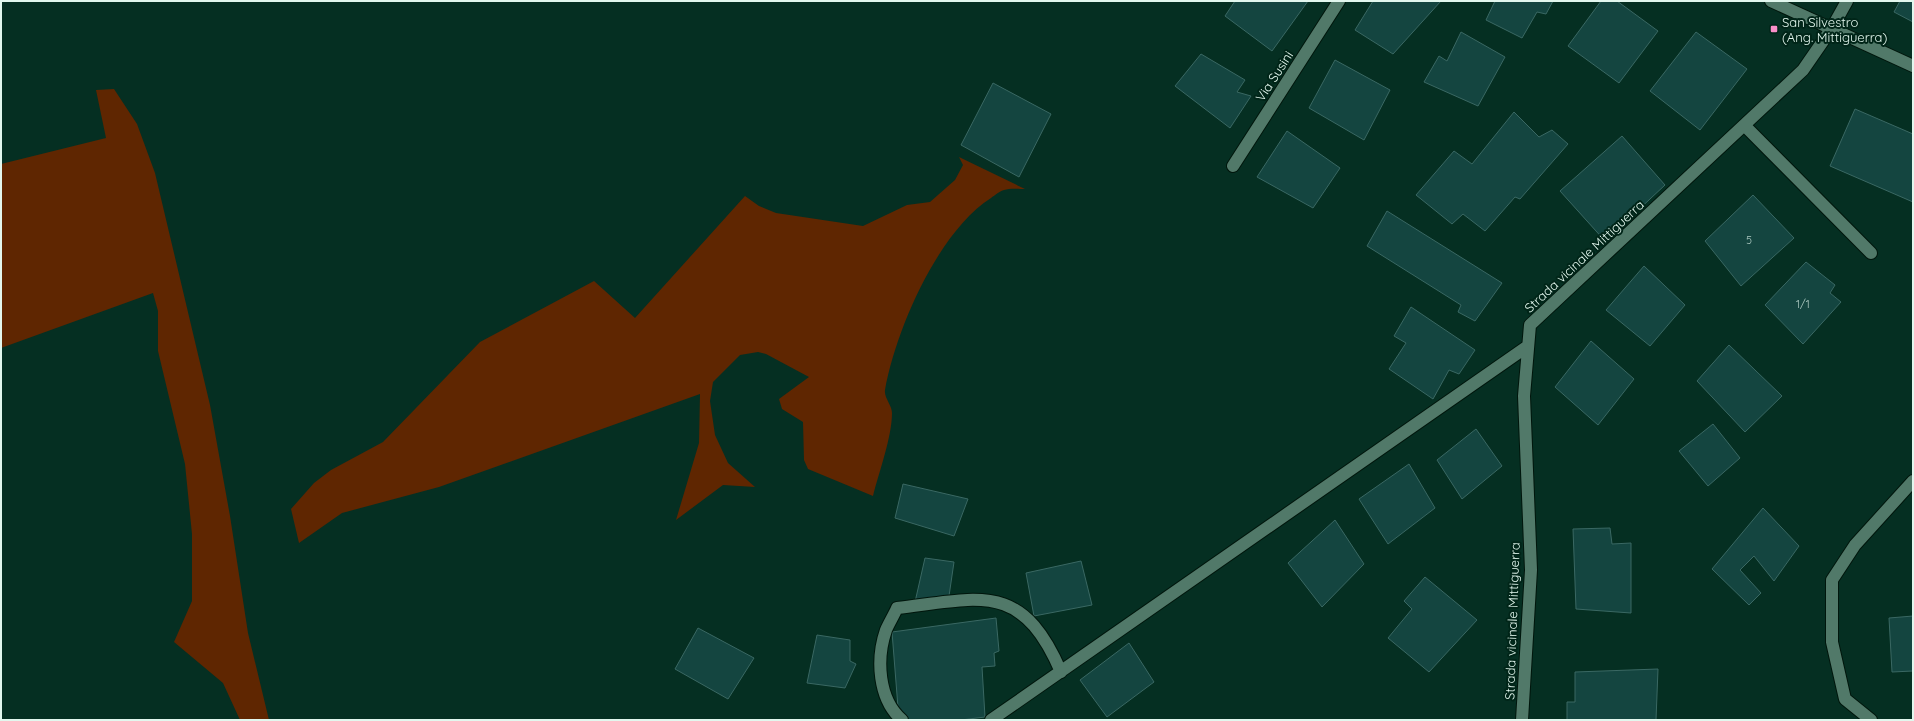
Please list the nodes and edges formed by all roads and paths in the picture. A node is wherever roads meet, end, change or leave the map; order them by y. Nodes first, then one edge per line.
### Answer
1 (1339, 1) edge
2 (1771, 1) edge
3 (1847, 1) edge
4 (1832, 28) junction
5 (1913, 66) edge
6 (1744, 125) junction
7 (1233, 166) dead end
8 (1871, 253) dead end
9 (1528, 346) junction
10 (1913, 481) edge
11 (1060, 672) junction
12 (902, 720) edge
13 (992, 720) edge
14 (1522, 720) edge
15 (1871, 720) edge

1 - 7 street, Via Susini
2 - 4 street
3 - 4 street, Strada vicinale Mittiguerra
4 - 5 street
4 - 6 street, Strada vicinale Mittiguerra
6 - 8 street
6 - 9 street, Strada vicinale Mittiguerra
9 - 11 street
9 - 14 street, Strada vicinale Mittiguerra
10 - 15 street
11 - 12 street
11 - 13 street

